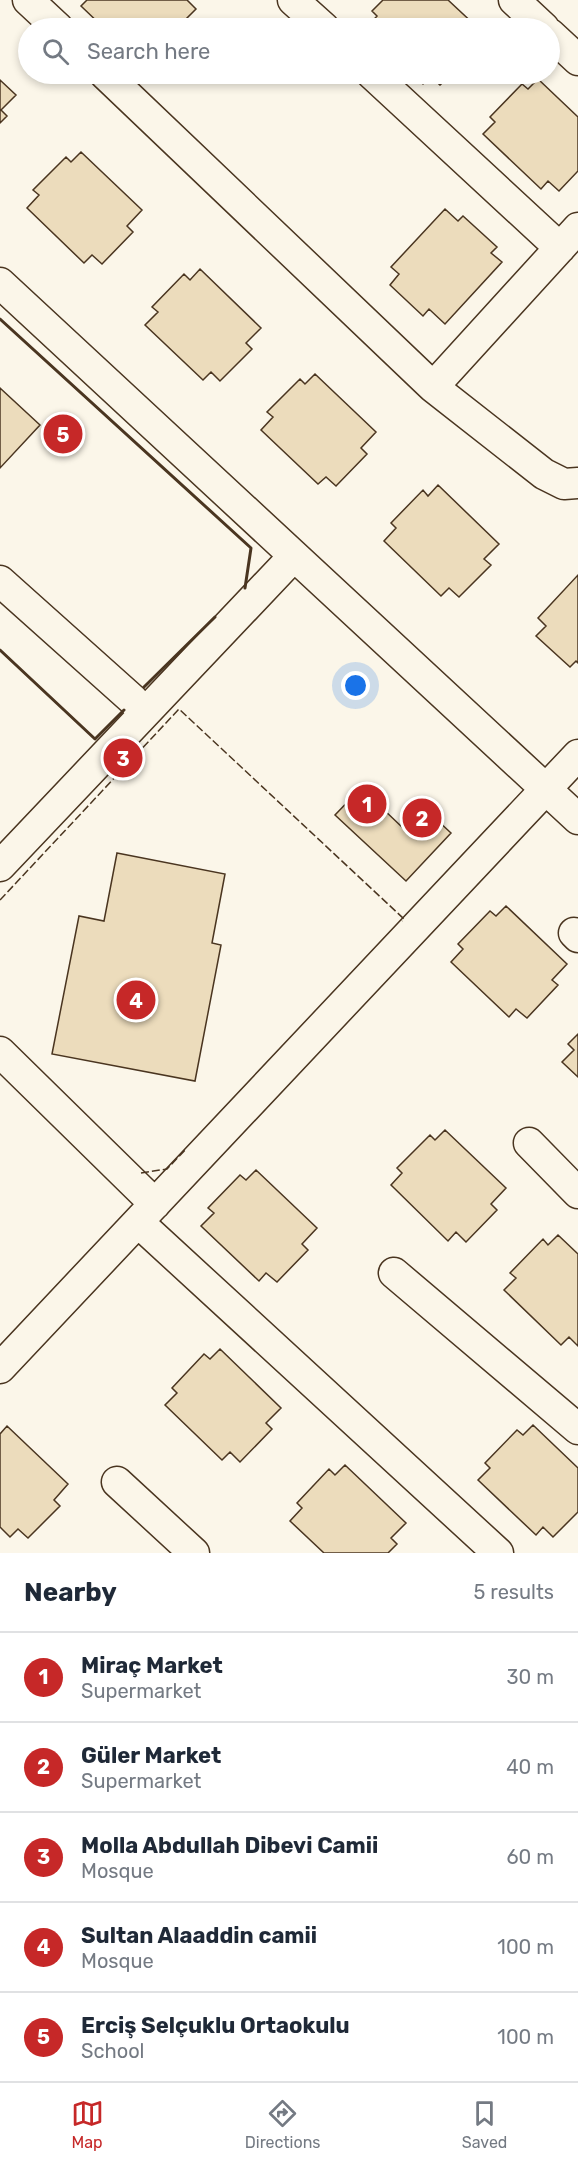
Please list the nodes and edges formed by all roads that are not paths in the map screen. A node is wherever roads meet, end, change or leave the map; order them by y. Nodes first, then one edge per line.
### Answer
1 (28, 0) edge
2 (293, 0) edge
3 (514, 0) edge
4 (47, 18) edge
5 (313, 18) edge
6 (533, 18) edge
7 (560, 44) edge
8 (578, 60) edge
9 (115, 84) edge
10 (384, 84) edge
11 (569, 238) edge
12 (0, 283) edge
13 (433, 387) junction
14 (578, 483) edge
15 (294, 556) junction
16 (0, 581) edge
17 (144, 714) junction
18 (578, 754) edge
19 (546, 789) junction
20 (578, 819) edge
21 (0, 866) edge
22 (0, 1052) edge
23 (529, 1143) dead end
24 (578, 1193) edge
25 (146, 1213) junction
26 (394, 1273) dead end
27 (0, 1368) edge
28 (578, 1429) edge
29 (117, 1482) dead end
30 (194, 1553) edge
31 (498, 1553) edge

1 - 4 street
2 - 5 street
3 - 6 street
7 - 8 street
9 - 13 street
10 - 11 street
11 - 13 street
12 - 15 street
13 - 14 street
15 - 17 street
15 - 19 street
16 - 17 street
17 - 21 street
18 - 19 street
19 - 20 street
19 - 25 street
22 - 25 street
23 - 24 street
25 - 27 street
25 - 31 street
26 - 28 street
29 - 30 street

